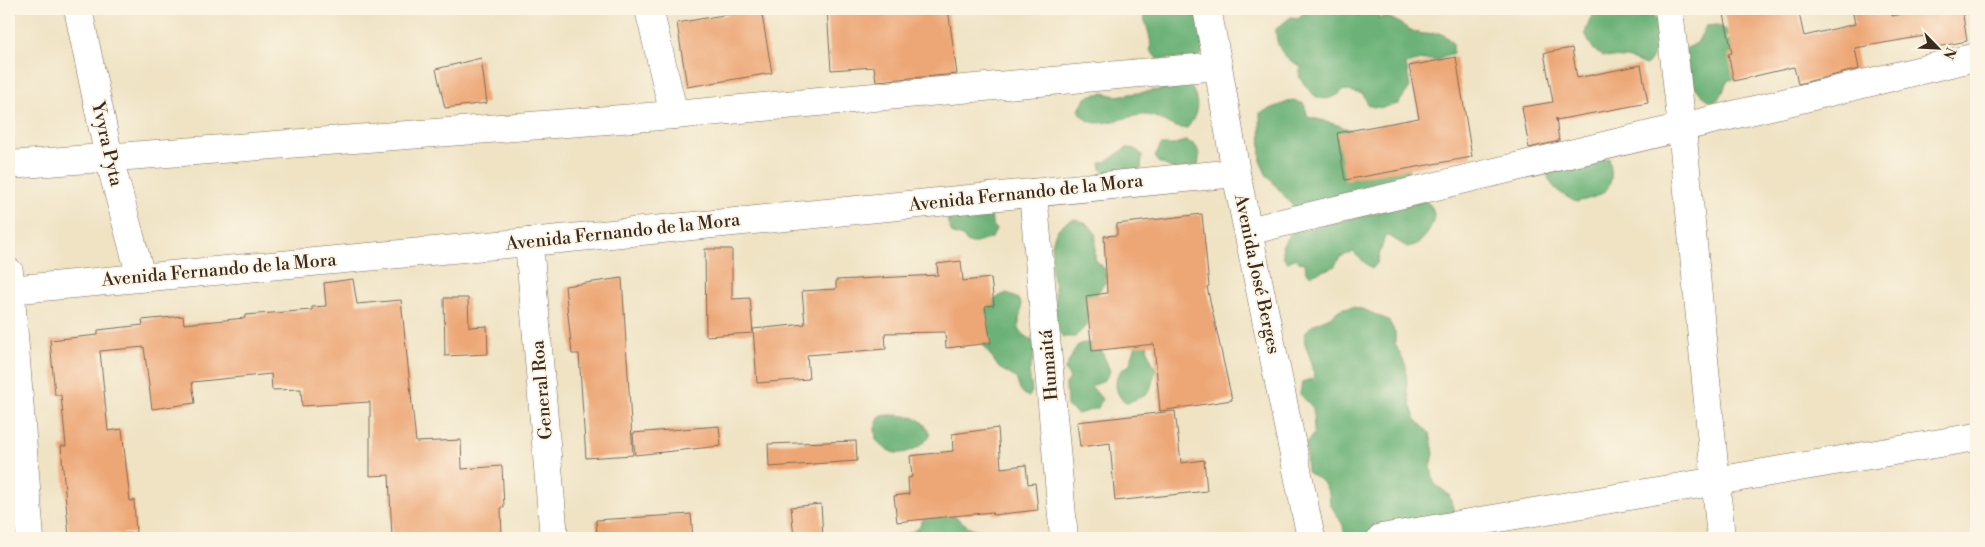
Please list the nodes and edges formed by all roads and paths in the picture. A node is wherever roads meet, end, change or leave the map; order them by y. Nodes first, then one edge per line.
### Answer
1 (78, 9) edge
2 (649, 9) edge
3 (1207, 9) edge
4 (1669, 9) edge
5 (1976, 57) edge
6 (1218, 66) junction
7 (674, 115) junction
8 (1682, 128) junction
9 (109, 158) junction
10 (9, 164) edge
11 (1236, 173) junction
12 (1033, 193) junction
13 (1248, 231) junction
14 (529, 242) junction
15 (141, 277) junction
16 (9, 284) edge
17 (1976, 437) edge
18 (1715, 482) junction
19 (30, 538) edge
20 (554, 538) edge
21 (1064, 538) edge
22 (1311, 538) edge
23 (1381, 538) edge
24 (1720, 538) edge

1 - 9 street, Yvyra Pyta
2 - 7 street
3 - 6 street, Avenida José Berges
4 - 8 street
5 - 8 street
6 - 7 street
6 - 11 street, Avenida José Berges
7 - 9 street
8 - 13 street
8 - 18 street
9 - 10 street
9 - 15 street, Yvyra Pyta
11 - 12 street, Avenida Fernando de la Mora
11 - 13 street, Avenida José Berges
12 - 14 street, Avenida Fernando de la Mora
12 - 21 street, Humaitá
13 - 22 street, Avenida José Berges
14 - 15 street, Avenida Fernando de la Mora
14 - 20 street, General Roa
15 - 16 street, Avenida Fernando de la Mora
16 - 19 street
17 - 18 street
18 - 23 street
18 - 24 street

